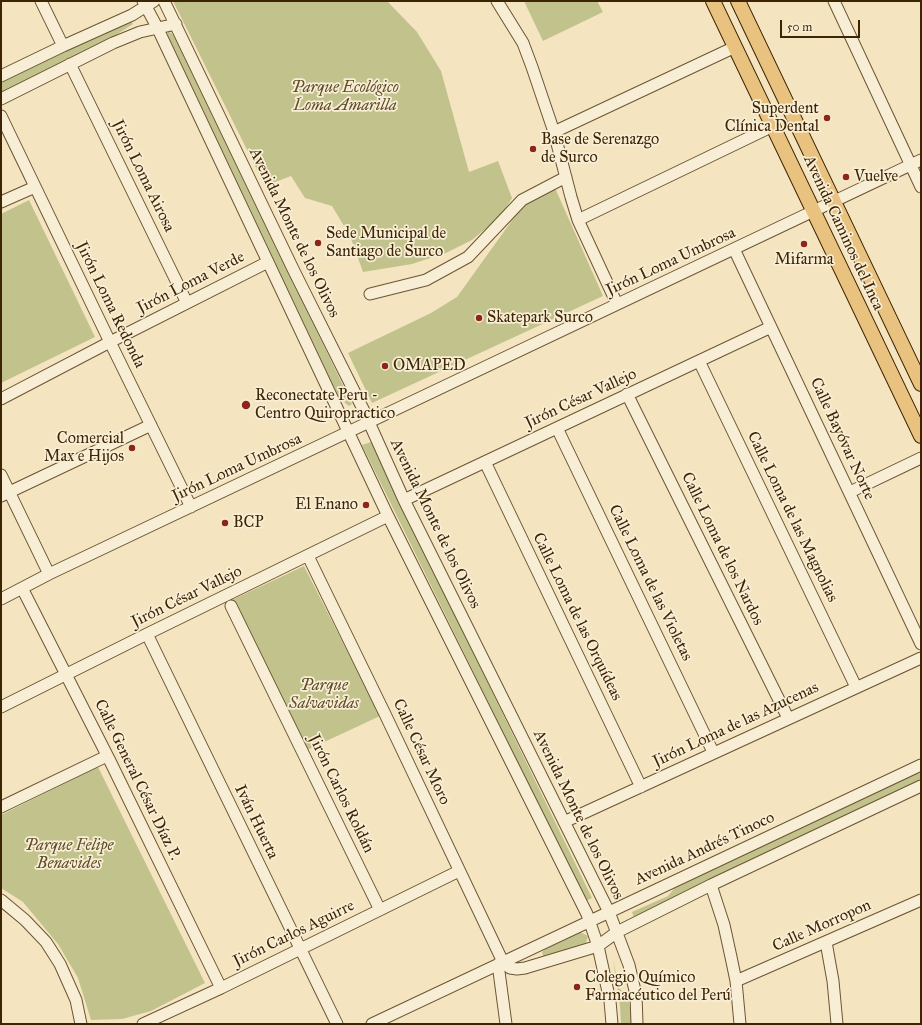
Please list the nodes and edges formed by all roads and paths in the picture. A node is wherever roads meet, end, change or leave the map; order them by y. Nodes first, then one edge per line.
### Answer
1 (41, 1) edge
2 (164, 1) edge
3 (497, 1) edge
4 (713, 1) edge
5 (738, 1) edge
6 (834, 1) edge
7 (148, 3) edge
8 (176, 24) junction
9 (157, 27) junction
10 (63, 46) junction
11 (735, 47) junction
12 (70, 64) junction
13 (1, 76) edge
14 (1, 99) edge
15 (1, 116) edge
16 (773, 126) junction
17 (554, 132) junction
18 (916, 163) edge
19 (566, 177) junction
20 (35, 187) junction
21 (921, 187) edge
22 (1, 202) edge
23 (834, 202) junction
24 (814, 211) junction
25 (578, 220) junction
26 (734, 249) junction
27 (268, 262) junction
28 (370, 294) dead end
29 (187, 303) junction
30 (618, 304) junction
31 (771, 327) junction
32 (110, 342) junction
33 (699, 361) junction
34 (920, 379) edge
35 (627, 394) junction
36 (1, 399) edge
37 (369, 423) junction
38 (151, 425) junction
39 (557, 428) junction
40 (349, 432) junction
41 (921, 436) edge
42 (921, 458) edge
43 (485, 462) junction
44 (1, 475) edge
45 (850, 492) junction
46 (5, 494) edge
47 (404, 500) junction
48 (191, 507) junction
49 (388, 516) junction
50 (308, 556) junction
51 (49, 574) junction
52 (22, 588) junction
53 (1, 599) edge
54 (231, 606) dead end
55 (147, 634) junction
56 (921, 644) edge
57 (921, 658) edge
58 (67, 675) junction
59 (856, 687) junction
60 (1, 707) edge
61 (788, 718) junction
62 (713, 752) junction
63 (108, 756) junction
64 (921, 765) edge
65 (921, 786) edge
66 (641, 787) junction
67 (1, 807) edge
68 (564, 822) junction
69 (460, 871) junction
70 (711, 885) junction
71 (1, 900) edge
72 (921, 901) edge
73 (380, 910) junction
74 (609, 912) junction
75 (590, 922) junction
76 (617, 932) junction
77 (826, 942) junction
78 (598, 946) junction
79 (301, 948) junction
80 (501, 963) junction
81 (736, 981) junction
82 (221, 988) junction
83 (81, 1024) edge
84 (143, 1024) edge
85 (337, 1024) edge
86 (372, 1024) edge
87 (506, 1024) edge
88 (612, 1024) edge
89 (637, 1024) edge
90 (740, 1024) edge
91 (837, 1024) edge

1 - 10 street
2 - 8 street, Avenida Monte de los Olivos
3 - 17 street
4 - 11 main road, Avenida Caminos del Inca
5 - 23 main road, Avenida Caminos del Inca
6 - 18 street
7 - 9 street
7 - 10 street
8 - 9 street
8 - 37 street, Avenida Monte de los Olivos
9 - 12 street
9 - 27 street
10 - 13 street
11 - 16 main road, Avenida Caminos del Inca
11 - 17 street
12 - 14 street
12 - 29 street, Jirón Loma Airosa
15 - 20 street, Jirón Loma Redonda
16 - 24 main road, Avenida Caminos del Inca
16 - 25 street
17 - 19 street
18 - 21 street
18 - 23 street, Jirón Loma Umbrosa
19 - 25 street
19 - 28 street
20 - 22 street
20 - 32 street, Jirón Loma Redonda
23 - 24 street, Jirón Loma Umbrosa
23 - 34 main road, Avenida Caminos del Inca
24 - 26 street, Jirón Loma Umbrosa
24 - 41 main road, Avenida Caminos del Inca
25 - 30 street
26 - 30 street, Jirón Loma Umbrosa
26 - 31 street, Calle Bayóvar Norte
27 - 29 street, Jirón Loma Verde
27 - 40 street
29 - 32 street, Jirón Loma Verde
30 - 37 street, Jirón Loma Umbrosa
31 - 33 street, Jirón César Vallejo
31 - 45 street, Calle Bayóvar Norte
32 - 36 street, Jirón Loma Verde
32 - 38 street, Jirón Loma Redonda
33 - 35 street, Jirón César Vallejo
33 - 59 street, Calle Loma de las Magnolias
35 - 39 street, Jirón César Vallejo
35 - 61 street, Calle Loma de los Nardos
37 - 40 street, Jirón Loma Umbrosa
37 - 47 street, Avenida Monte de los Olivos
38 - 46 street
38 - 48 street, Jirón Loma Redonda
39 - 43 street, Jirón César Vallejo
39 - 62 street, Calle Loma de las Violetas
40 - 48 street, Jirón Loma Umbrosa
40 - 49 street
42 - 45 street
43 - 47 street, Jirón César Vallejo
43 - 66 street, Calle Loma de las Orquídeas
44 - 46 street
45 - 56 street, Calle Bayóvar Norte
46 - 51 street
47 - 68 street, Avenida Monte de los Olivos
48 - 51 street, Jirón Loma Umbrosa
49 - 50 street, Jirón César Vallejo
49 - 75 street
50 - 55 street, Jirón César Vallejo
50 - 69 street, Calle César Moro
51 - 52 street, Jirón Loma Umbrosa
52 - 53 street, Jirón Loma Umbrosa
52 - 58 street, Calle General César Díaz P.
54 - 73 street, Jirón Carlos Roldán
55 - 58 street, Jirón César Vallejo
55 - 79 street, Iván Huerta
57 - 59 street, Jirón Loma de las Azucenas
58 - 60 street, Jirón César Vallejo
58 - 63 street, Calle General César Díaz P.
59 - 61 street, Jirón Loma de las Azucenas
61 - 62 street, Jirón Loma de las Azucenas
62 - 66 street, Jirón Loma de las Azucenas
63 - 67 street
63 - 82 street, Calle General César Díaz P.
64 - 74 street, Avenida Andrés Tinoco
65 - 70 street
66 - 68 street, Jirón Loma de las Azucenas
68 - 74 street, Avenida Monte de los Olivos
69 - 73 street, Jirón Carlos Aguirre
69 - 80 street, Calle César Moro
70 - 76 street
70 - 81 street
71 - 83 street
72 - 77 street, Calle Morropon
73 - 79 street, Jirón Carlos Aguirre
74 - 75 street, Avenida Andrés Tinoco
74 - 76 street, Avenida Monte de los Olivos
75 - 78 street
75 - 80 street, Avenida Andrés Tinoco
76 - 78 street
76 - 89 street, Avenida Monte de los Olivos
77 - 81 street, Calle Morropon
77 - 91 street
78 - 80 street
78 - 88 street
79 - 82 street, Jirón Carlos Aguirre
79 - 85 street, Iván Huerta
80 - 86 street, Avenida Andrés Tinoco
80 - 87 street, Calle César Moro
81 - 90 street
82 - 84 street, Jirón Carlos Aguirre

